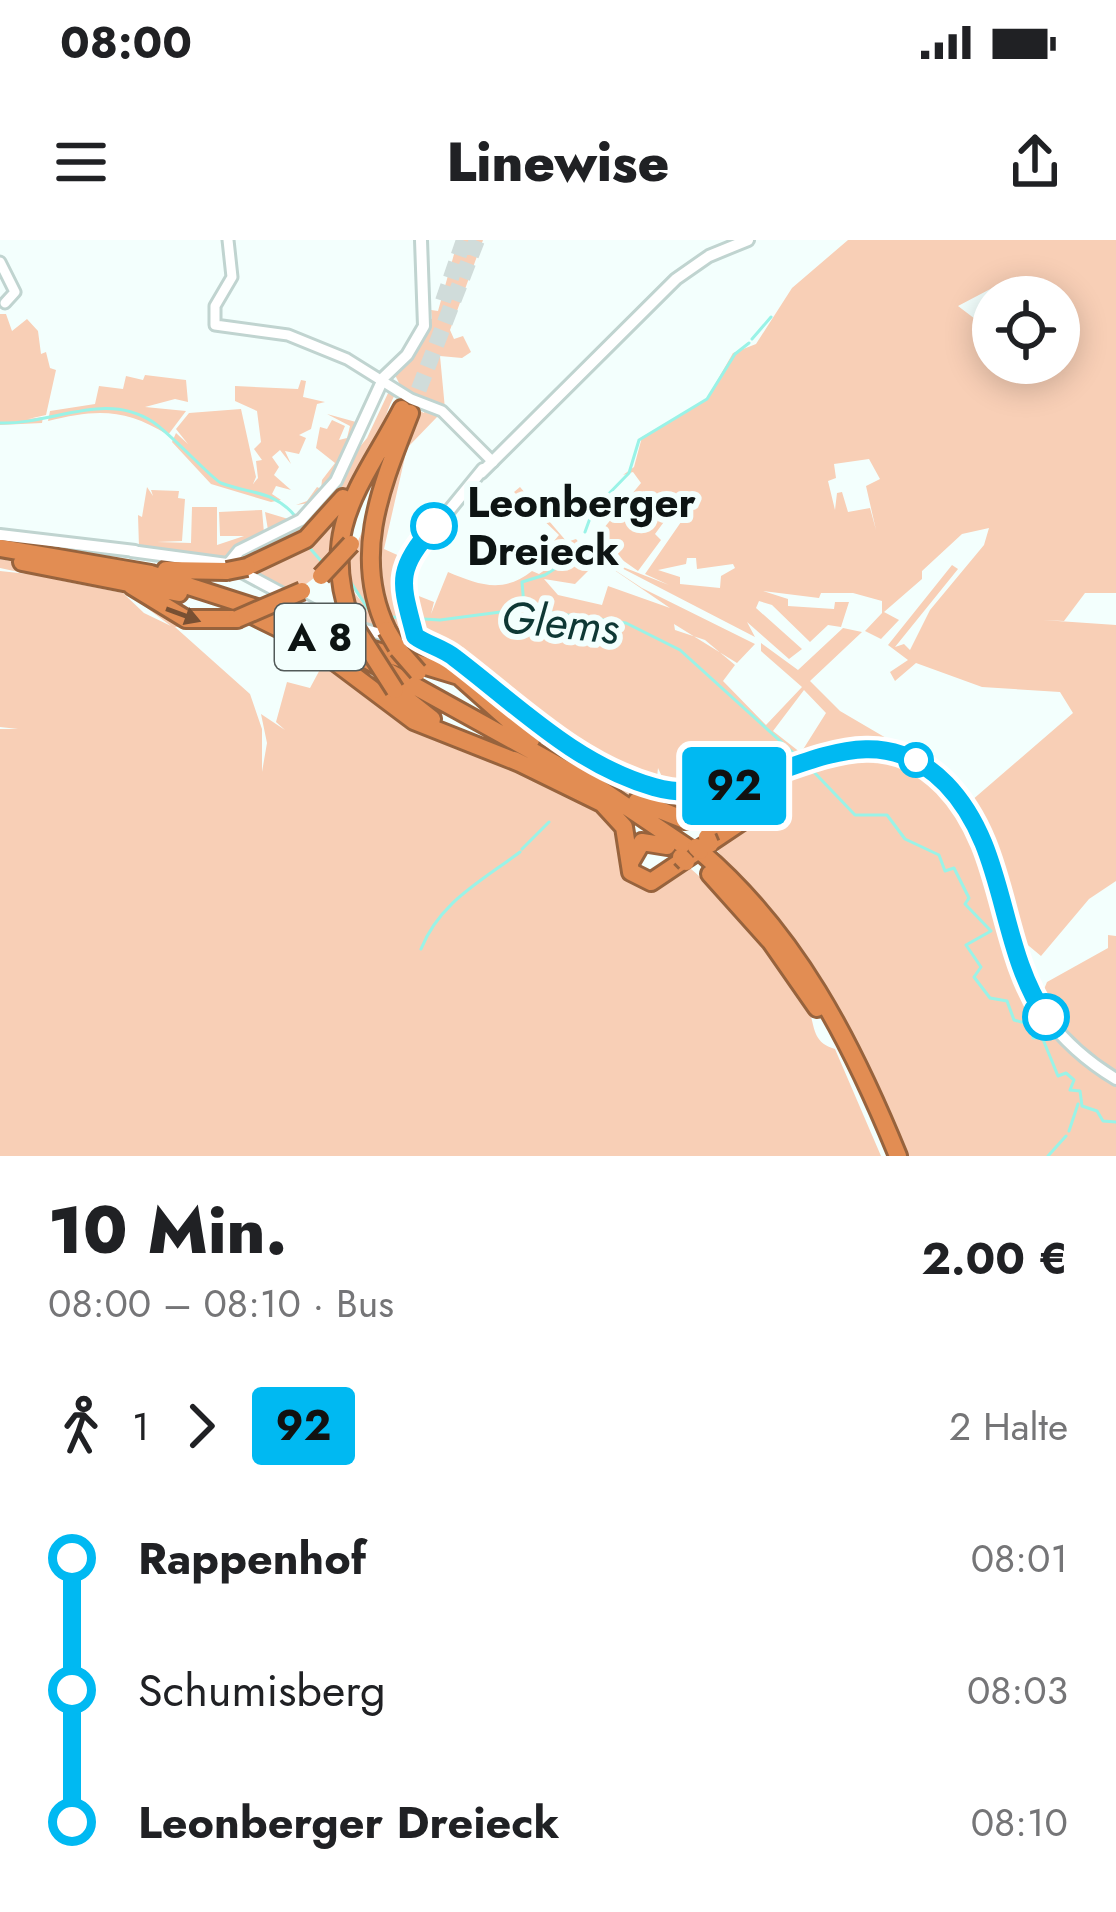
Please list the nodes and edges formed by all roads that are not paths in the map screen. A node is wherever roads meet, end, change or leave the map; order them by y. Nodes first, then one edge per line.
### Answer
1 (228, 240) edge
2 (421, 240) edge
3 (748, 240) edge
4 (0, 262) edge
5 (7, 298) edge
6 (384, 378) junction
7 (488, 456) junction
8 (372, 458) junction
9 (382, 485) junction
10 (302, 530) junction
11 (0, 535) edge
12 (0, 553) edge
13 (235, 563) junction
14 (98, 569) junction
15 (296, 621) junction
16 (405, 634) junction
17 (553, 754) junction
18 (514, 760) junction
19 (748, 790) junction
20 (699, 794) junction
21 (610, 798) junction
22 (690, 852) junction
23 (832, 1016) junction
24 (1116, 1079) edge
25 (894, 1156) edge

1 - 6 street
2 - 6 main road
3 - 7 main road
4 - 5 street
6 - 7 street
6 - 10 main road
7 - 16 main road
8 - 9 highway
8 - 10 highway
8 - 18 highway, bridge
14 -> 9 highway, bridge
9 - 16 highway
10 - 13 highway
11 - 13 main road
12 - 14 highway, A 8
12 - 21 highway, A 8
13 - 14 highway
13 - 16 main road
14 - 15 highway, A 8
14 - 18 highway
15 - 17 highway
15 - 22 highway, A 8
16 - 17 highway, bridge
16 - 20 main road
17 - 21 highway
18 - 21 highway
19 - 20 main road
19 - 22 highway
19 - 24 main road
20 - 21 highway
20 - 22 highway
21 - 22 highway
21 - 22 highway
21 - 22 highway
22 - 23 highway, A 8
22 - 23 highway
22 - 25 highway, A 8
23 - 25 highway, A 8

